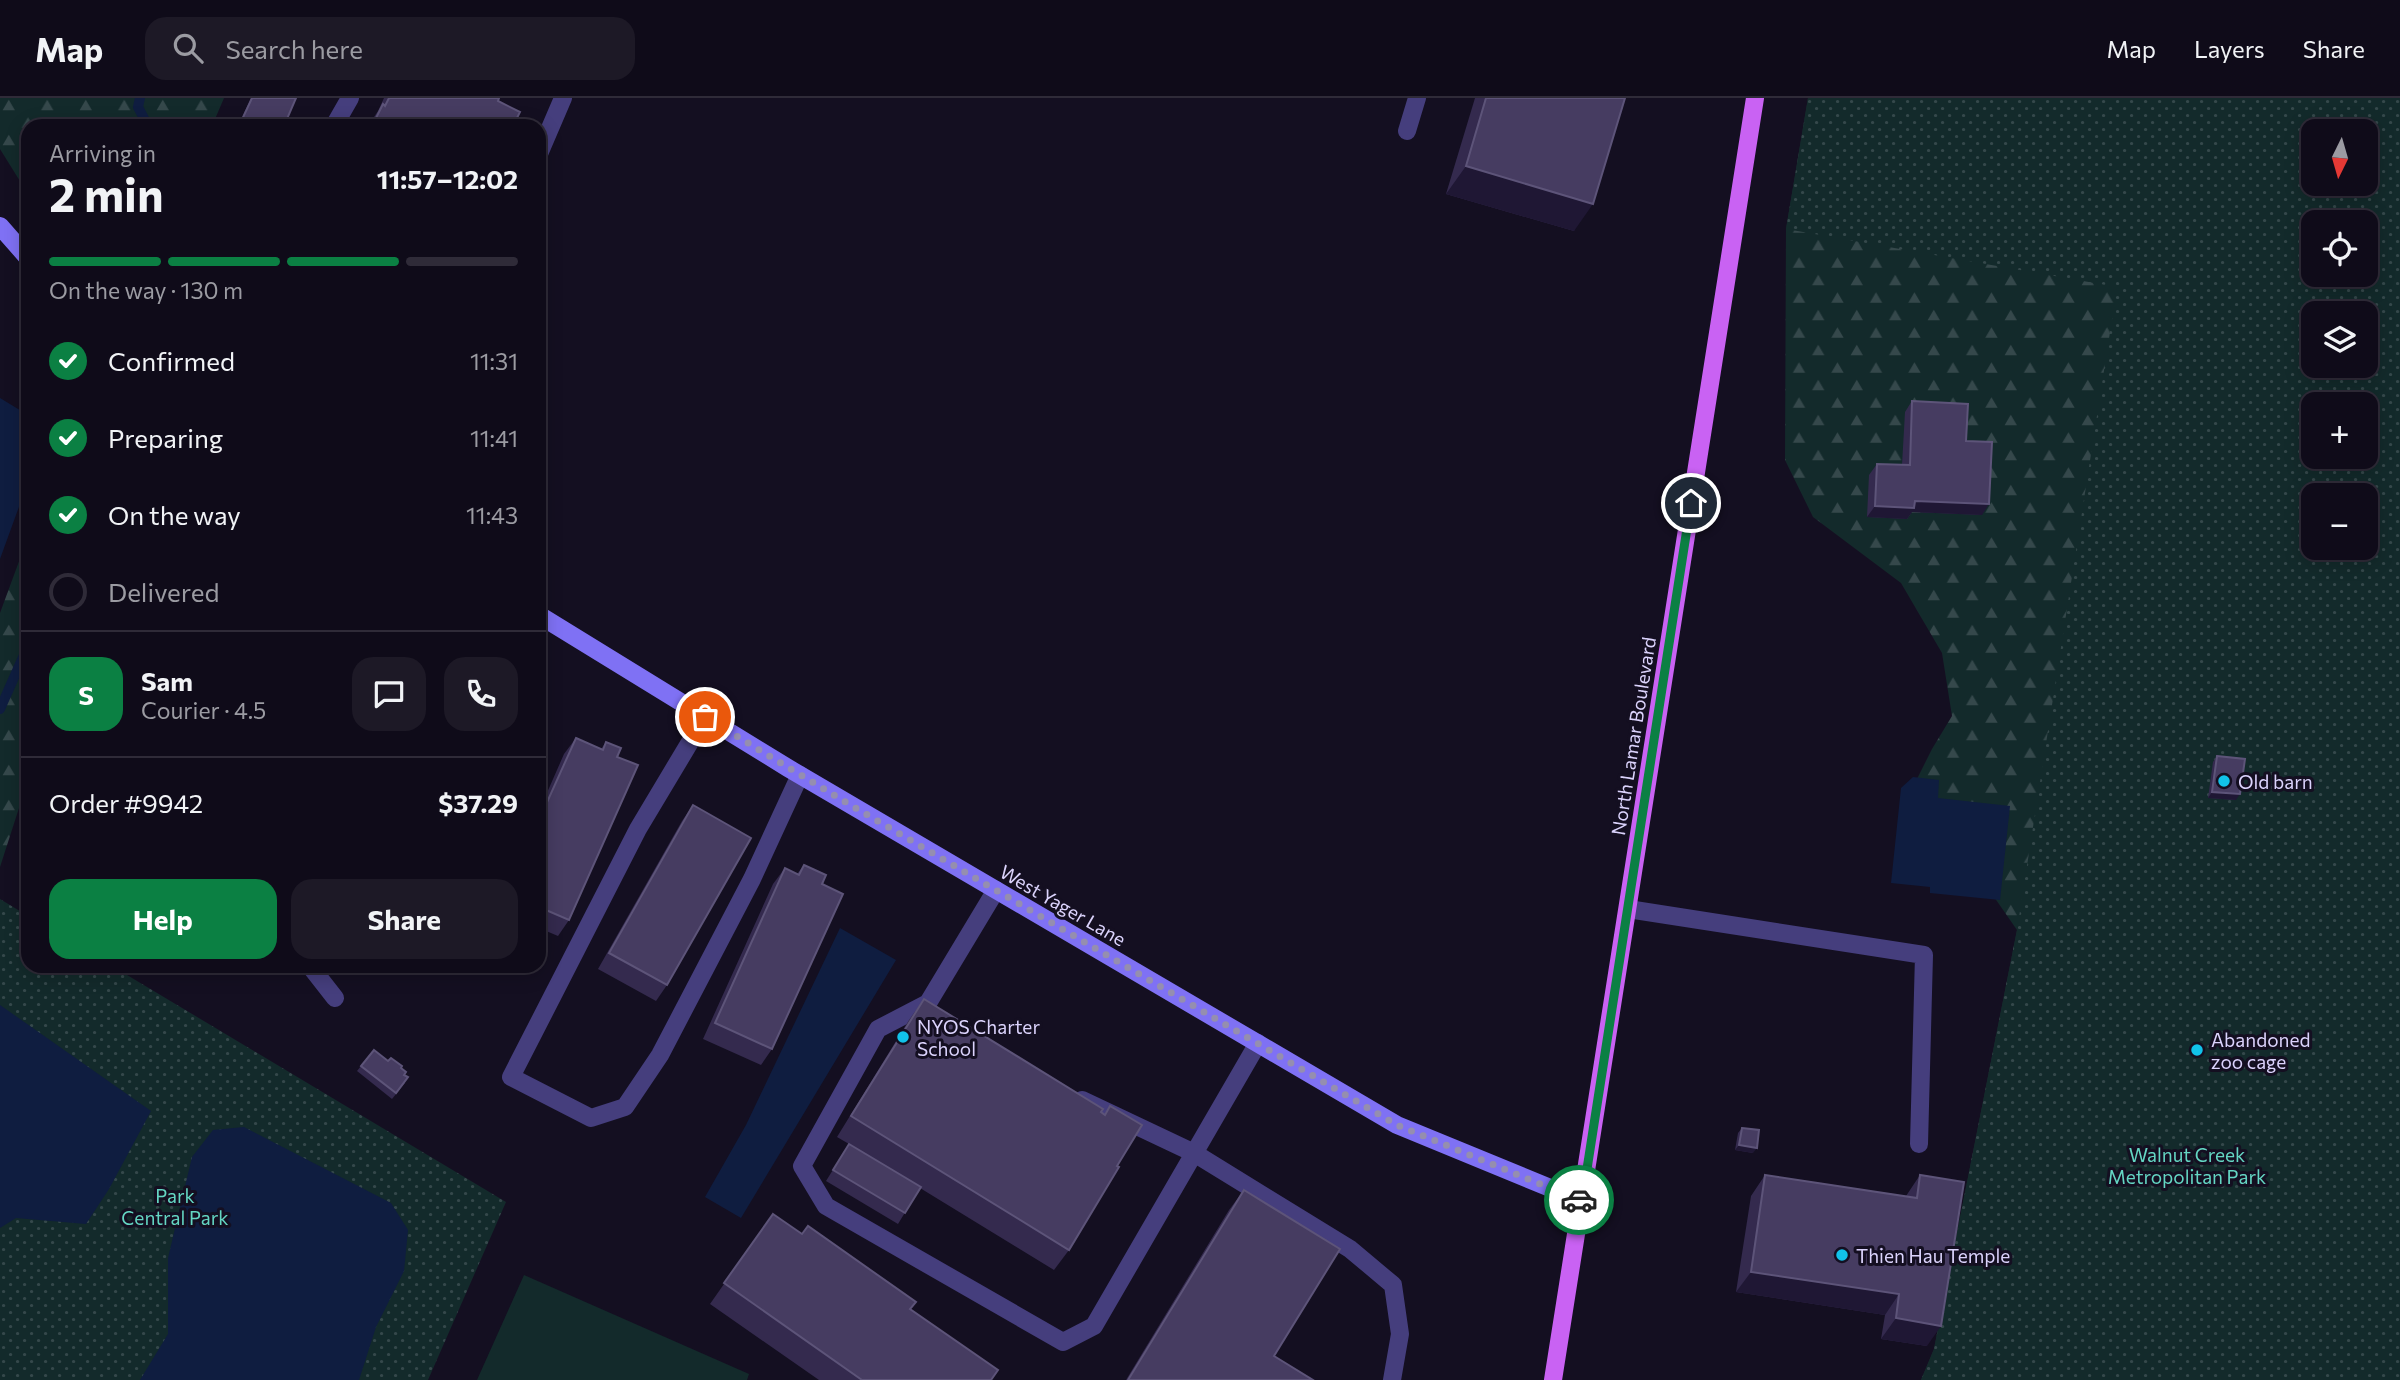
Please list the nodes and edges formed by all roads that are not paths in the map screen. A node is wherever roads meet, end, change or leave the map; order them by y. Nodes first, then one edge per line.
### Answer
1 (350, 98) edge
2 (563, 98) edge
3 (1417, 98) edge
4 (1755, 98) edge
5 (338, 119) edge
6 (1407, 131) dead end
7 (546, 137) edge
8 (0, 226) edge
9 (21, 250) edge
10 (546, 619) edge
11 (705, 717) junction
12 (800, 775) junction
13 (996, 890) junction
14 (1628, 909) junction
15 (315, 973) edge
16 (335, 998) dead end
17 (1258, 1043) junction
18 (1064, 1092) edge
19 (1919, 1144) dead end
20 (1194, 1153) junction
21 (1582, 1201) junction
22 (1392, 1380) edge
23 (1553, 1380) edge

1 - 5 lane
2 - 7 lane
3 - 6 lane
4 - 14 main road, North Lamar Boulevard
8 - 9 main road
10 - 11 main road, West Yager Lane
11 - 12 main road, West Yager Lane
11 - 12 lane
12 - 13 main road, West Yager Lane
13 - 17 main road, West Yager Lane
13 - 20 lane
14 - 19 lane
14 - 21 main road, North Lamar Boulevard
15 - 16 lane
17 - 20 lane
17 - 21 main road, West Yager Lane
18 - 20 lane
20 - 22 lane
21 - 23 main road, North Lamar Boulevard

